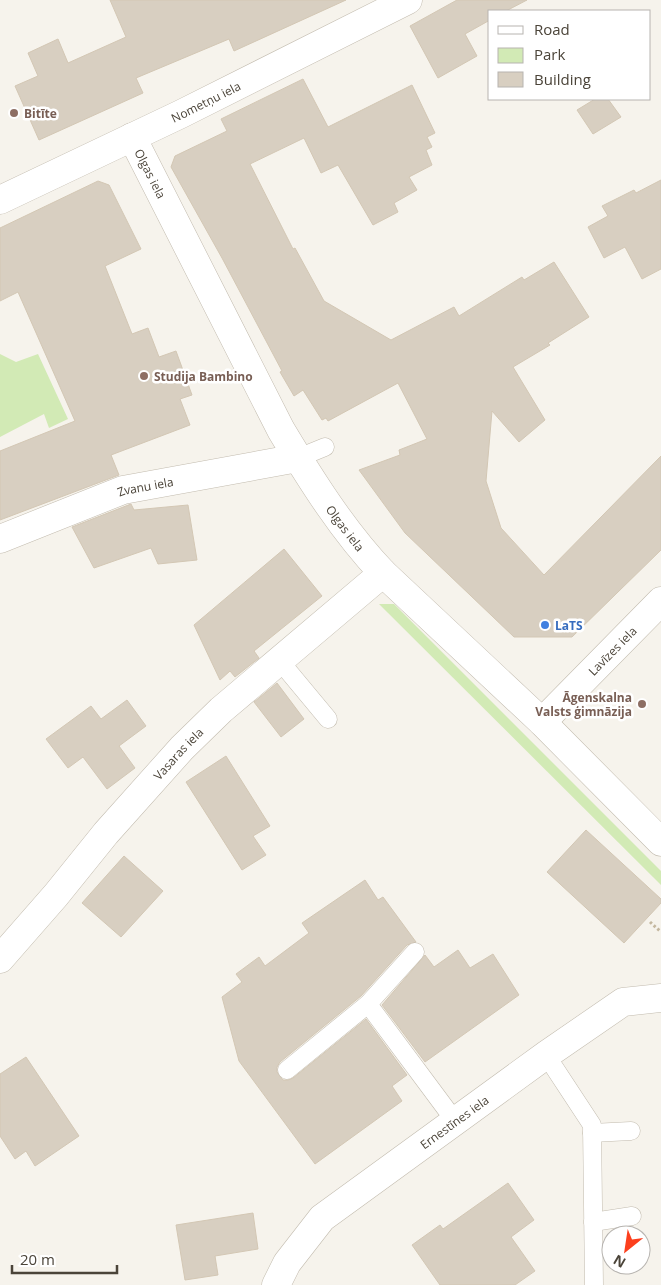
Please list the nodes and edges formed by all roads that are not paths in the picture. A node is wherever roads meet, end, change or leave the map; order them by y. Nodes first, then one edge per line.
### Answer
1 (408, 0) edge
2 (132, 137) junction
3 (0, 200) edge
4 (324, 447) dead end
5 (298, 458) junction
6 (0, 539) edge
7 (383, 573) junction
8 (661, 601) edge
9 (279, 660) junction
10 (328, 719) dead end
11 (542, 722) junction
12 (661, 842) edge
13 (416, 952) dead end
14 (0, 959) edge
15 (661, 998) edge
16 (368, 1004) junction
17 (546, 1055) junction
18 (287, 1070) dead end
19 (456, 1121) junction
20 (631, 1131) dead end
21 (592, 1133) junction
22 (632, 1216) dead end
23 (593, 1222) junction
24 (276, 1285) edge
25 (594, 1285) edge

1 - 2 street, Nometņu iela
2 - 3 street, Nometņu iela
2 - 5 street, Olgas iela
4 - 5 lane
5 - 6 street, Zvanu iela
5 - 7 street, Olgas iela
7 - 9 street, Vasaras iela
7 - 11 street, Olgas iela
8 - 11 street, Lavīzes iela
9 - 10 lane
9 - 14 street, Vasaras iela
11 - 12 street, Olgas iela
13 - 16 lane
15 - 17 street, Ernestīnes iela
16 - 18 lane
16 - 19 lane
17 - 19 street, Ernestīnes iela
17 - 21 lane
19 - 24 street, Ernestīnes iela
20 - 21 lane
21 - 23 lane
22 - 23 lane
23 - 25 lane

